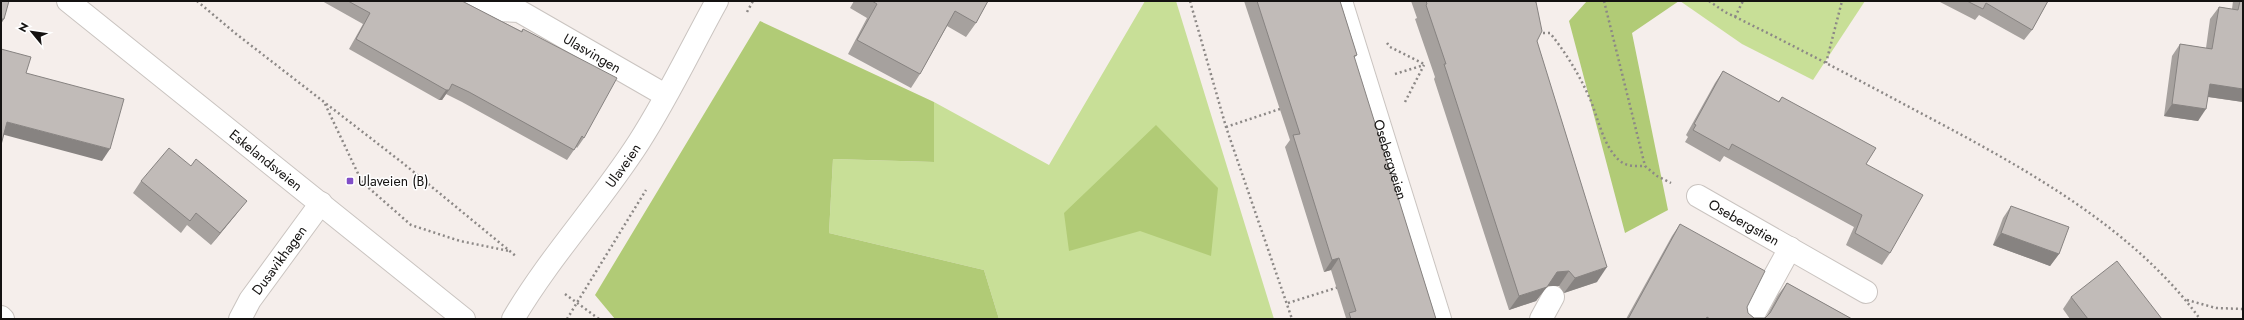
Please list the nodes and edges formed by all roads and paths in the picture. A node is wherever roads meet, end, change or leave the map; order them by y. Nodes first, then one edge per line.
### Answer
1 (68, 1) edge
2 (197, 1) edge
3 (470, 1) edge
4 (717, 1) edge
5 (1190, 1) edge
6 (1340, 1) edge
7 (1604, 1) edge
8 (1709, 1) edge
9 (1743, 1) edge
10 (1842, 1) edge
11 (521, 6) edge
12 (1735, 17) junction
13 (1533, 33) edge
14 (1383, 37) dead end
15 (1826, 63) junction
16 (1424, 65) dead end
17 (665, 95) junction
18 (325, 103) junction
19 (1284, 108) dead end
20 (1226, 127) junction
21 (1645, 166) junction
22 (1698, 196) joint
23 (321, 203) junction
24 (1790, 248) junction
25 (509, 251) junction
26 (540, 276) junction
27 (1346, 285) edge
28 (1866, 292) dead end
29 (1553, 297) edge
30 (2187, 300) junction
31 (1288, 303) junction
32 (2243, 309) edge
33 (240, 319) edge
34 (464, 319) edge
35 (513, 319) edge
36 (598, 319) edge
37 (1292, 319) edge
38 (1440, 319) edge
39 (1541, 319) edge
40 (1751, 319) edge
41 (2200, 319) edge

1 - 23 street, Eskelandsveien
2 - 18 path
3 - 11 street, Ulasvingen
4 - 17 street, Ulaveien
5 - 20 path
6 - 38 street, Osebergveien
7 - 21 path
8 - 12 path
9 - 12 path
10 - 15 path
11 - 17 street, Ulasvingen
12 - 15 path
13 - 21 path
14 - 16 path
15 - 30 path
17 - 26 street, Ulaveien
18 - 25 path
18 - 25 path
19 - 20 path
20 - 31 path
21 - 22 path
22 - 24 street, Osebergstien
23 - 33 street, Dusavikhagen
23 - 34 street, Eskelandsveien
24 - 28 street, Osebergstien
24 - 40 street, Osebergstien
25 - 26 path
26 - 35 street, Ulaveien
26 - 36 path
27 - 31 path
29 - 39 street
30 - 32 path
30 - 41 path
31 - 37 path

